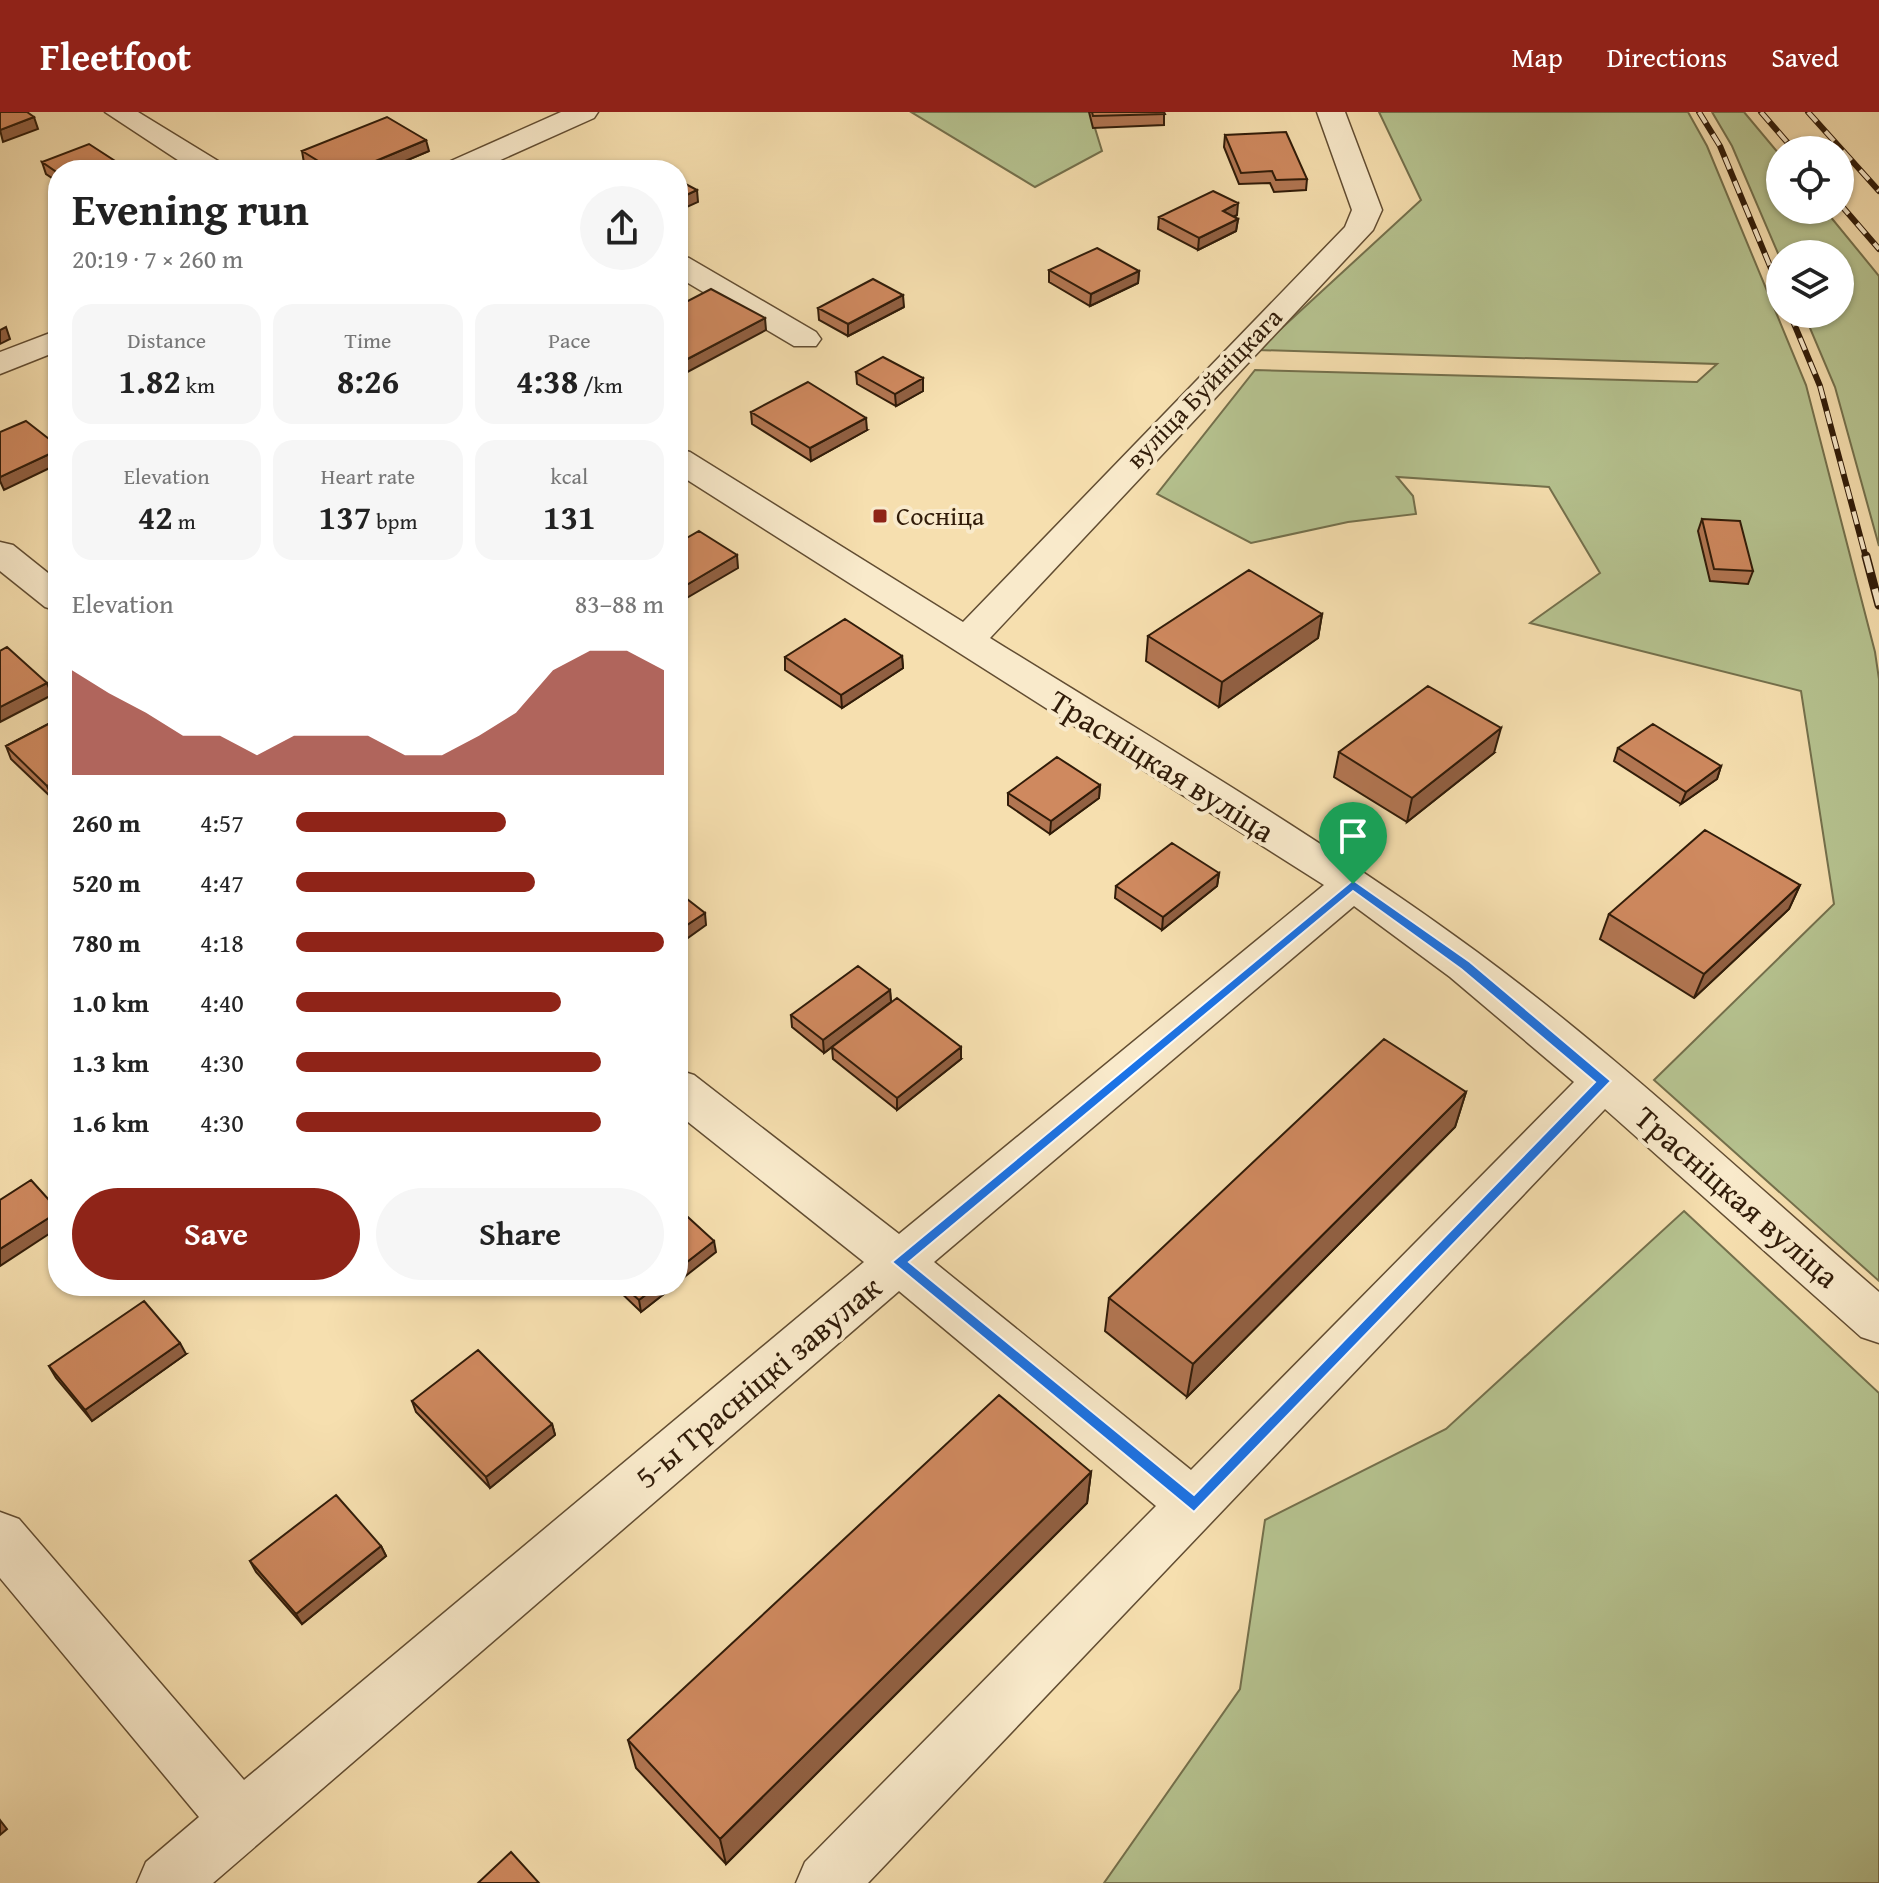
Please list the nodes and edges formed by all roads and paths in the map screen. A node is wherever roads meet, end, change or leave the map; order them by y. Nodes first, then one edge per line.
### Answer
1 (119, 112) edge
2 (584, 112) edge
3 (1331, 112) edge
4 (197, 160) edge
5 (476, 160) edge
6 (688, 270) edge
7 (805, 339) dead end
8 (48, 344) edge
9 (0, 364) edge
10 (688, 465) edge
11 (0, 553) edge
12 (48, 591) edge
13 (966, 641) junction
14 (1353, 884) junction
15 (1604, 1081) junction
16 (688, 1096) edge
17 (899, 1262) junction
18 (1879, 1322) edge
19 (1194, 1505) junction
20 (0, 1537) edge
21 (240, 1820) junction
22 (167, 1883) edge
23 (826, 1883) edge

1 - 4 street
2 - 5 street
3 - 13 street, вуліца Буйніцкага
6 - 7 street
8 - 9 street
10 - 13 street, Трасніцкая вуліца
11 - 12 street
13 - 14 street, Трасніцкая вуліца
14 - 15 street, Трасніцкая вуліца
14 - 17 street, 5-ы Трасніцкі завулак
15 - 18 street, Трасніцкая вуліца
15 - 19 street
16 - 17 street
17 - 19 street
17 - 21 street, 5-ы Трасніцкі завулак
19 - 23 street
20 - 21 street
21 - 22 street, 5-ы Трасніцкі завулак

